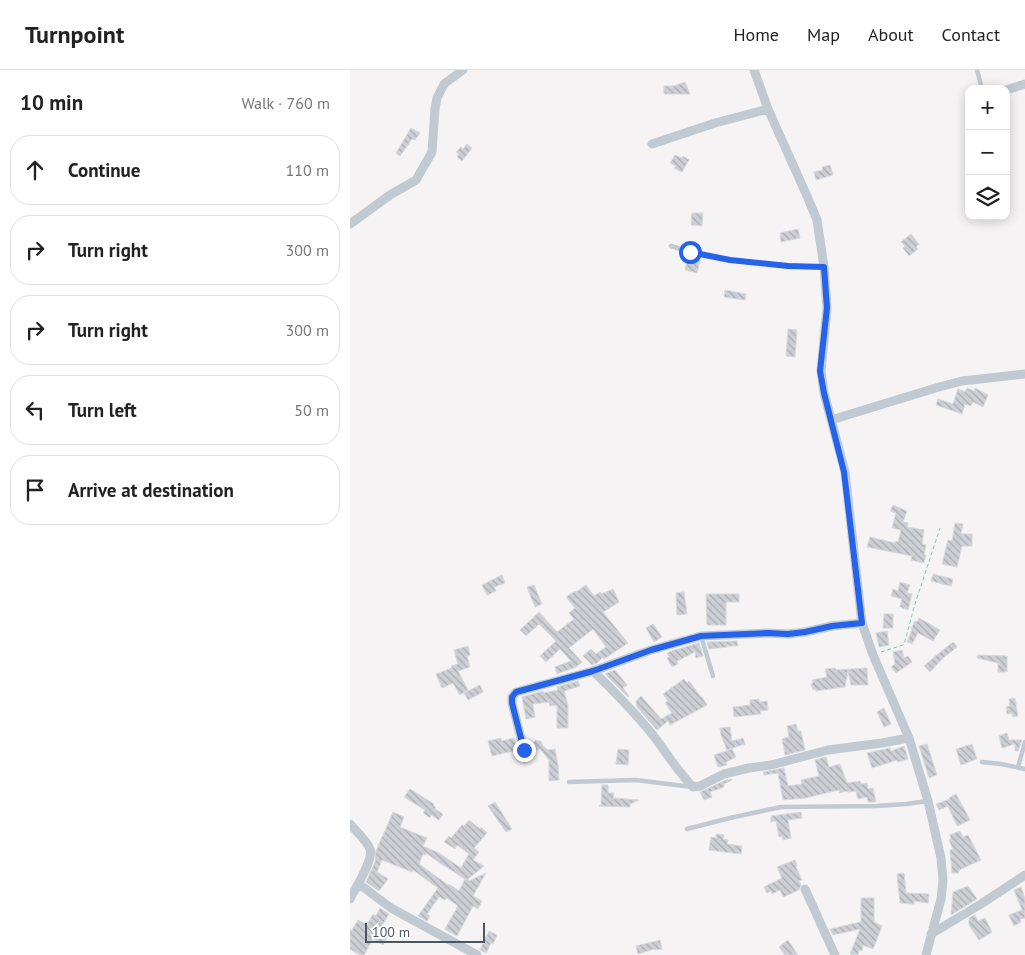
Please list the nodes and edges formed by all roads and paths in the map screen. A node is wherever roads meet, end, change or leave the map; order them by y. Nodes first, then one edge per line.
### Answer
1 (463, 70) edge
2 (754, 70) edge
3 (977, 70) edge
4 (1025, 84) edge
5 (981, 85) edge
6 (1010, 89) edge
7 (768, 109) junction
8 (652, 144) dead end
9 (350, 224) edge
10 (671, 246) dead end
11 (824, 267) junction
12 (1025, 374) edge
13 (831, 420) junction
14 (940, 528) dead end
15 (862, 623) junction
16 (701, 636) junction
17 (873, 654) junction
18 (593, 671) junction
19 (713, 676) dead end
20 (909, 738) junction
21 (1025, 742) edge
22 (524, 750) dead end
23 (982, 762) dead end
24 (1018, 767) junction
25 (1025, 769) edge
26 (569, 782) dead end
27 (693, 787) junction
28 (928, 801) junction
29 (350, 824) edge
30 (687, 829) dead end
31 (1024, 876) edge
32 (359, 884) junction
33 (806, 888) dead end
34 (350, 899) edge
35 (931, 934) junction
36 (478, 955) edge
37 (835, 955) edge
38 (926, 955) edge

1 - 9 street
2 - 7 street
3 - 5 lane
4 - 6 street
7 - 8 street
7 - 11 street
10 - 11 lane
11 - 13 street
12 - 13 street
13 - 15 street
14 - 17 path
15 - 16 street
15 - 17 street
16 - 18 street
16 - 19 lane
17 - 20 street
18 - 22 street
18 - 27 street
20 - 27 street
20 - 28 street
21 - 24 lane
23 - 24 lane
24 - 25 lane
26 - 27 lane
28 - 30 lane
28 - 35 street
29 - 32 street
31 - 35 street
32 - 34 street
32 - 36 street
33 - 37 street
35 - 38 street

